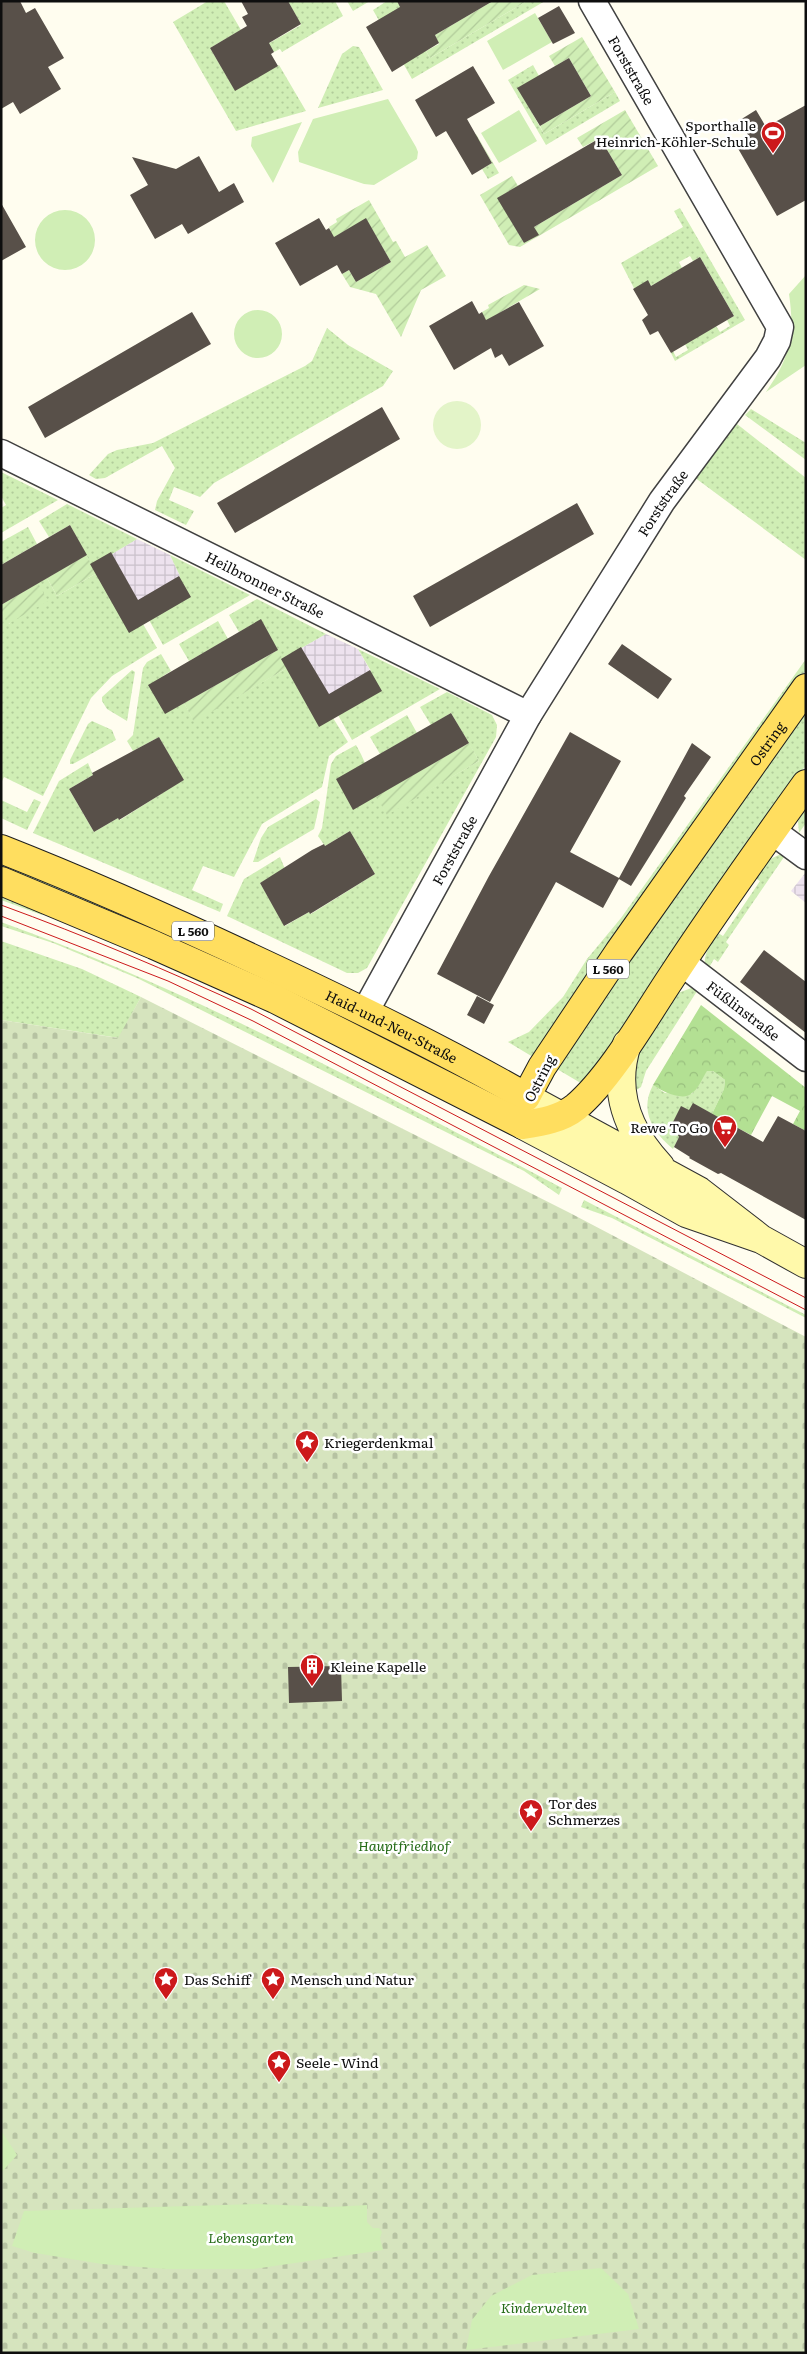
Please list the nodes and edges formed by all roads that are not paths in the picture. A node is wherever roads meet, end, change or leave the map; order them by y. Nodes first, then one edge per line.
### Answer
1 (592, 1) edge
2 (1, 453) edge
3 (806, 688) edge
4 (528, 716) junction
5 (806, 784) edge
6 (772, 831) junction
7 (1, 849) edge
8 (806, 856) edge
9 (1, 881) edge
10 (681, 962) junction
11 (365, 1012) junction
12 (627, 1044) junction
13 (806, 1058) edge
14 (526, 1097) junction
15 (560, 1116) junction
16 (523, 1125) junction
17 (661, 1185) junction
18 (806, 1264) edge

1 - 4 street, Forststraße
2 - 4 street, Heilbronner Straße
3 - 14 main road, Ostring / L 560
4 - 11 street, Forststraße
5 - 6 main road, Ostring
6 - 8 street
6 - 10 main road, Ostring
7 - 11 main road, Haid-und-Neu-Straße / L 560
9 - 16 main road, Haid-und-Neu-Straße / L 560
10 - 12 main road, Ostring
10 - 13 street, Füßlinstraße
11 - 14 main road, Haid-und-Neu-Straße / L 560
12 - 15 main road, Ostring
12 - 17 main road
14 - 15 main road, Haid-und-Neu-Straße
14 - 16 main road, Ostring / L 560
15 - 16 main road, Ostring
15 - 17 main road, Haid-und-Neu-Straße
16 - 17 main road, Haid-und-Neu-Straße
17 - 18 main road, Haid-und-Neu-Straße

